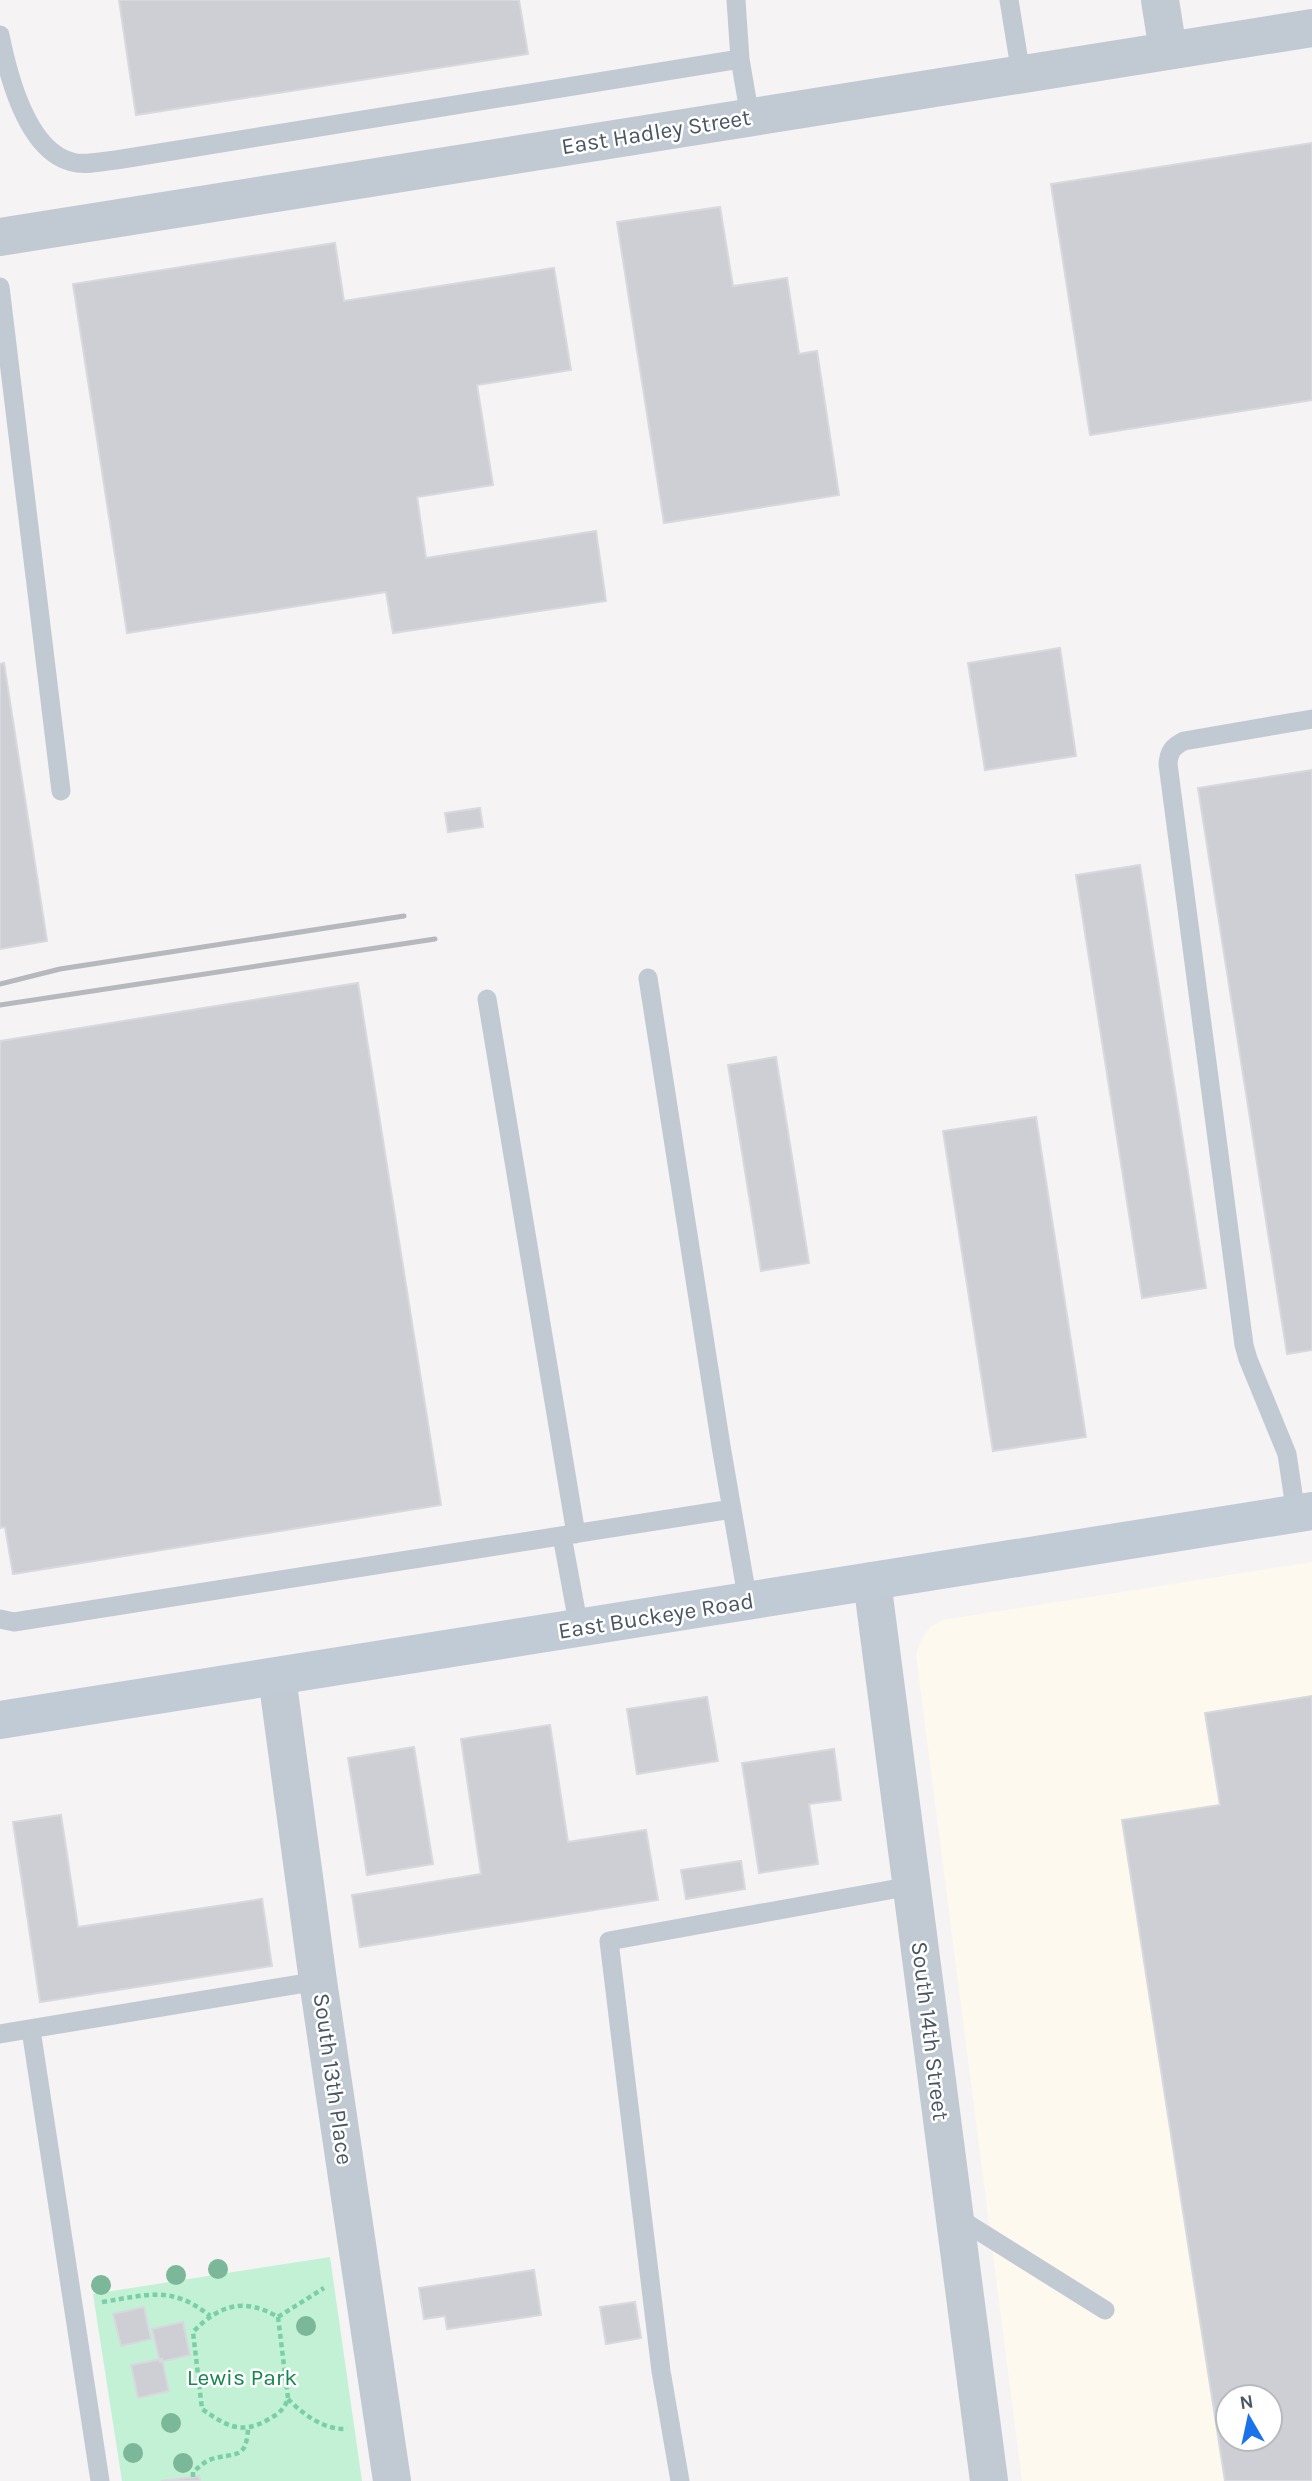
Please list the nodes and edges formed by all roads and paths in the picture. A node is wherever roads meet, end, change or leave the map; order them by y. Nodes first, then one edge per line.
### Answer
1 (736, 0) edge
2 (1009, 0) edge
3 (1160, 0) edge
4 (1312, 28) edge
5 (0, 35) edge
6 (1168, 51) junction
7 (740, 59) junction
8 (1021, 74) junction
9 (750, 117) junction
10 (0, 237) edge
11 (0, 287) edge
12 (1312, 719) edge
13 (61, 791) dead end
14 (648, 978) dead end
15 (487, 999) dead end
16 (732, 1509) junction
17 (1304, 1513) edge
18 (569, 1535) junction
19 (872, 1581) junction
20 (748, 1602) junction
21 (0, 1619) edge
22 (579, 1628) junction
23 (277, 1677) junction
24 (0, 1720) edge
25 (911, 1886) junction
26 (318, 1981) junction
27 (31, 2030) junction
28 (0, 2034) edge
29 (954, 2216) junction
30 (362, 2280) junction
31 (74, 2304) junction
32 (1105, 2310) dead end
33 (210, 2316) junction
34 (278, 2317) junction
35 (288, 2399) junction
36 (383, 2423) junction
37 (248, 2428) junction
38 (193, 2477) dead end
39 (100, 2481) edge
40 (392, 2481) edge
41 (680, 2481) edge
42 (989, 2481) edge

1 - 7 lane
2 - 8 lane
3 - 6 street
4 - 6 street, East Hadley Street
5 - 7 lane
6 - 8 street, East Hadley Street
7 - 9 lane
8 - 9 street, East Hadley Street
9 - 10 street, East Hadley Street
11 - 13 lane
12 - 17 lane
14 - 16 lane
15 - 18 lane
16 - 18 lane
16 - 20 lane
17 - 19 main road, East Buckeye Road
18 - 21 lane
18 - 22 lane
19 - 20 main road, East Buckeye Road
19 - 25 street, South 14th Street
20 - 22 main road, East Buckeye Road
22 - 23 main road, East Buckeye Road
23 - 24 main road, East Buckeye Road
23 - 26 street, South 13th Place
25 - 29 street, South 14th Street
25 - 41 lane
26 - 27 lane
26 - 30 street, South 13th Place
27 - 28 lane
27 - 31 lane
29 - 32 lane
29 - 42 street, South 14th Street
30 - 34 path
30 - 36 street, South 13th Place
31 - 33 path
31 - 39 lane
33 - 34 path
33 - 37 path
34 - 35 path
35 - 36 path
35 - 37 path
36 - 40 street, South 13th Place
37 - 38 path

